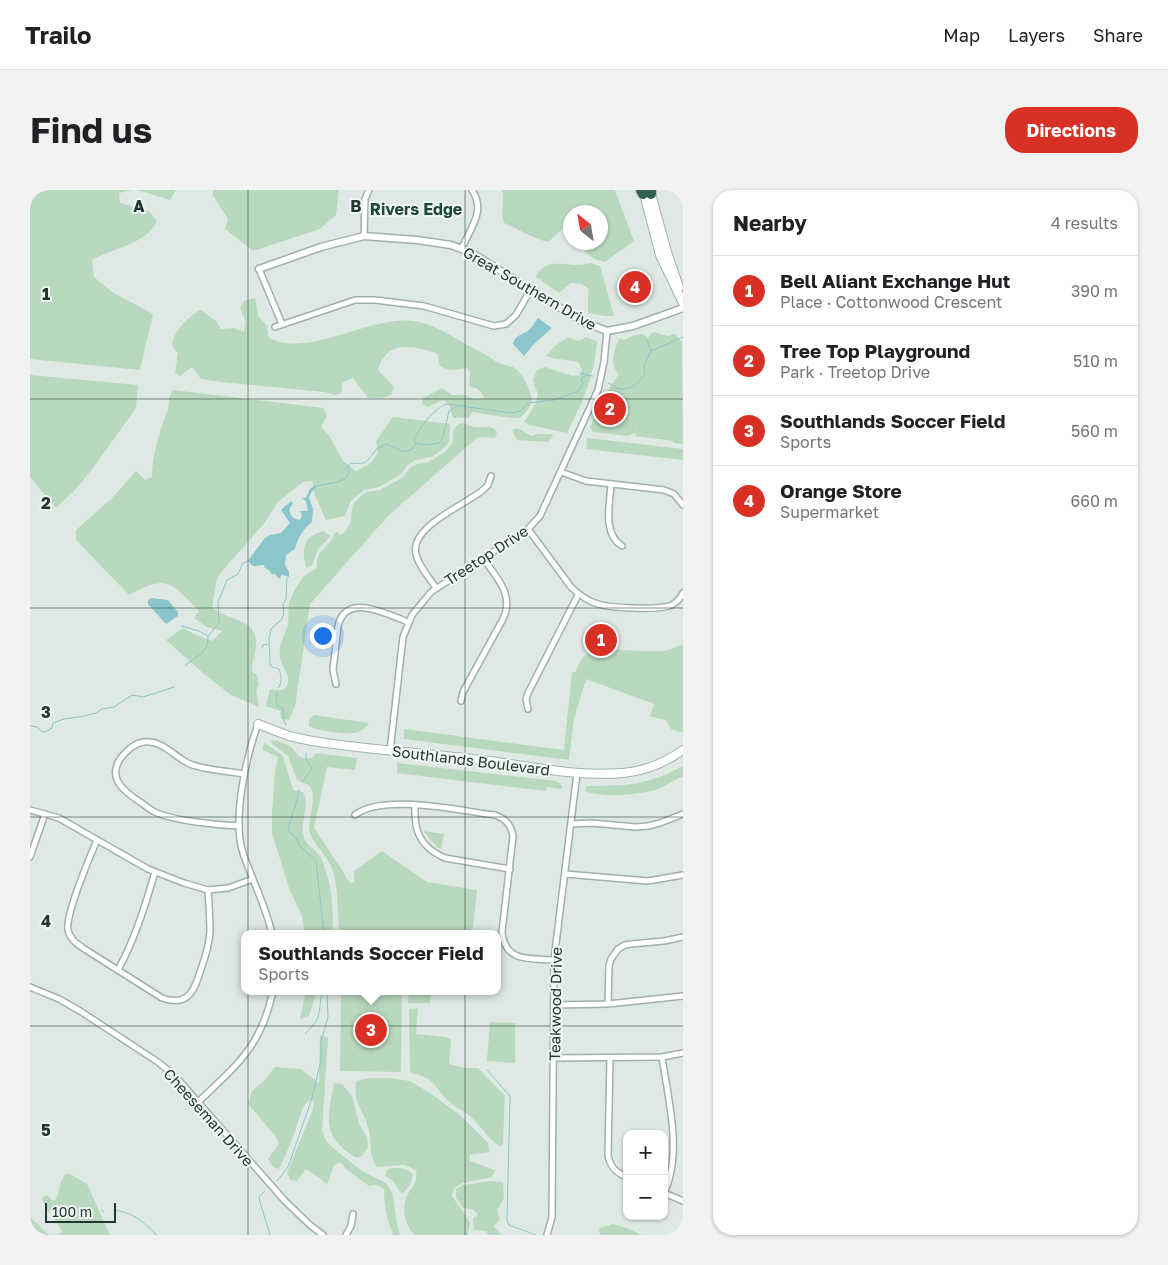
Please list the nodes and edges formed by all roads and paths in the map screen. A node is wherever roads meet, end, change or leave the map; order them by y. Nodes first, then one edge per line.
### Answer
1 (369, 190) edge
2 (472, 190) edge
3 (647, 191) edge
4 (364, 236) junction
5 (462, 248) junction
6 (259, 269) joint
7 (531, 289) junction
8 (683, 298) edge
9 (683, 303) edge
10 (683, 308) edge
11 (282, 324) junction
12 (275, 327) dead end
13 (606, 331) junction
14 (561, 472) junction
15 (491, 476) dead end
16 (611, 484) junction
17 (683, 505) edge
18 (528, 529) junction
19 (622, 546) dead end
20 (483, 558) junction
21 (436, 588) junction
22 (683, 593) edge
23 (578, 595) junction
24 (408, 622) junction
25 (336, 684) dead end
26 (461, 701) dead end
27 (528, 709) dead end
28 (258, 724) joint
29 (683, 750) edge
30 (390, 751) junction
31 (244, 774) junction
32 (577, 774) junction
33 (415, 805) junction
34 (30, 810) edge
35 (45, 814) junction
36 (683, 814) edge
37 (354, 815) dead end
38 (571, 824) junction
39 (239, 826) junction
40 (97, 840) junction
41 (30, 857) edge
42 (510, 869) junction
43 (155, 872) junction
44 (565, 874) junction
45 (683, 875) edge
46 (253, 879) junction
47 (208, 890) junction
48 (271, 930) edge
49 (683, 937) edge
50 (554, 960) junction
51 (118, 970) junction
52 (30, 987) edge
53 (272, 995) edge
54 (683, 996) edge
55 (608, 1004) junction
56 (554, 1005) junction
57 (683, 1054) edge
58 (662, 1057) junction
59 (554, 1058) junction
60 (610, 1058) junction
61 (198, 1102) junction
62 (623, 1176) edge
63 (668, 1186) edge
64 (668, 1195) edge
65 (683, 1201) edge
66 (353, 1214) dead end
67 (323, 1235) edge
68 (346, 1235) edge
69 (547, 1235) edge

1 - 4 street
2 - 5 street
3 - 8 main road
3 - 9 main road
4 - 5 street, Great Southern Drive
4 - 6 street, Great Southern Drive
5 - 7 street, Great Southern Drive
6 - 11 street
7 - 11 street
7 - 13 street, Great Southern Drive
10 - 13 street, Great Southern Drive
11 - 12 street
13 - 14 street, Treetop Drive
14 - 16 street
14 - 18 street, Treetop Drive
15 - 21 street
16 - 17 street
16 - 19 street
18 - 20 street, Treetop Drive
18 - 23 street
20 - 21 street, Treetop Drive
20 - 26 street
21 - 24 street, Treetop Drive
22 - 23 street
23 - 27 street
24 - 25 street
24 - 30 street, Treetop Drive
28 - 30 main road, Southlands Boulevard
28 - 31 street
29 - 32 main road, Southlands Boulevard
30 - 32 main road, Southlands Boulevard
31 - 39 street
31 - 39 street
32 - 38 street, Teakwood Drive
33 - 37 street
33 - 42 street
33 - 42 street
34 - 35 street
35 - 40 street
35 - 41 street
36 - 38 street
38 - 44 street, Teakwood Drive
39 - 46 street
40 - 43 street
40 - 51 street
42 - 50 street
43 - 47 street
43 - 51 street
44 - 45 street
44 - 50 street, Teakwood Drive
46 - 47 street
46 - 48 street
47 - 51 street
49 - 55 street
50 - 56 street, Teakwood Drive
52 - 61 street, Cheeseman Drive
53 - 61 street
54 - 55 street
55 - 56 street
56 - 59 street, Teakwood Drive
57 - 58 street
58 - 60 street
58 - 63 street
59 - 60 street
59 - 69 street, Teakwood Drive
60 - 62 street
61 - 67 street, Cheeseman Drive
64 - 65 street
66 - 68 street

